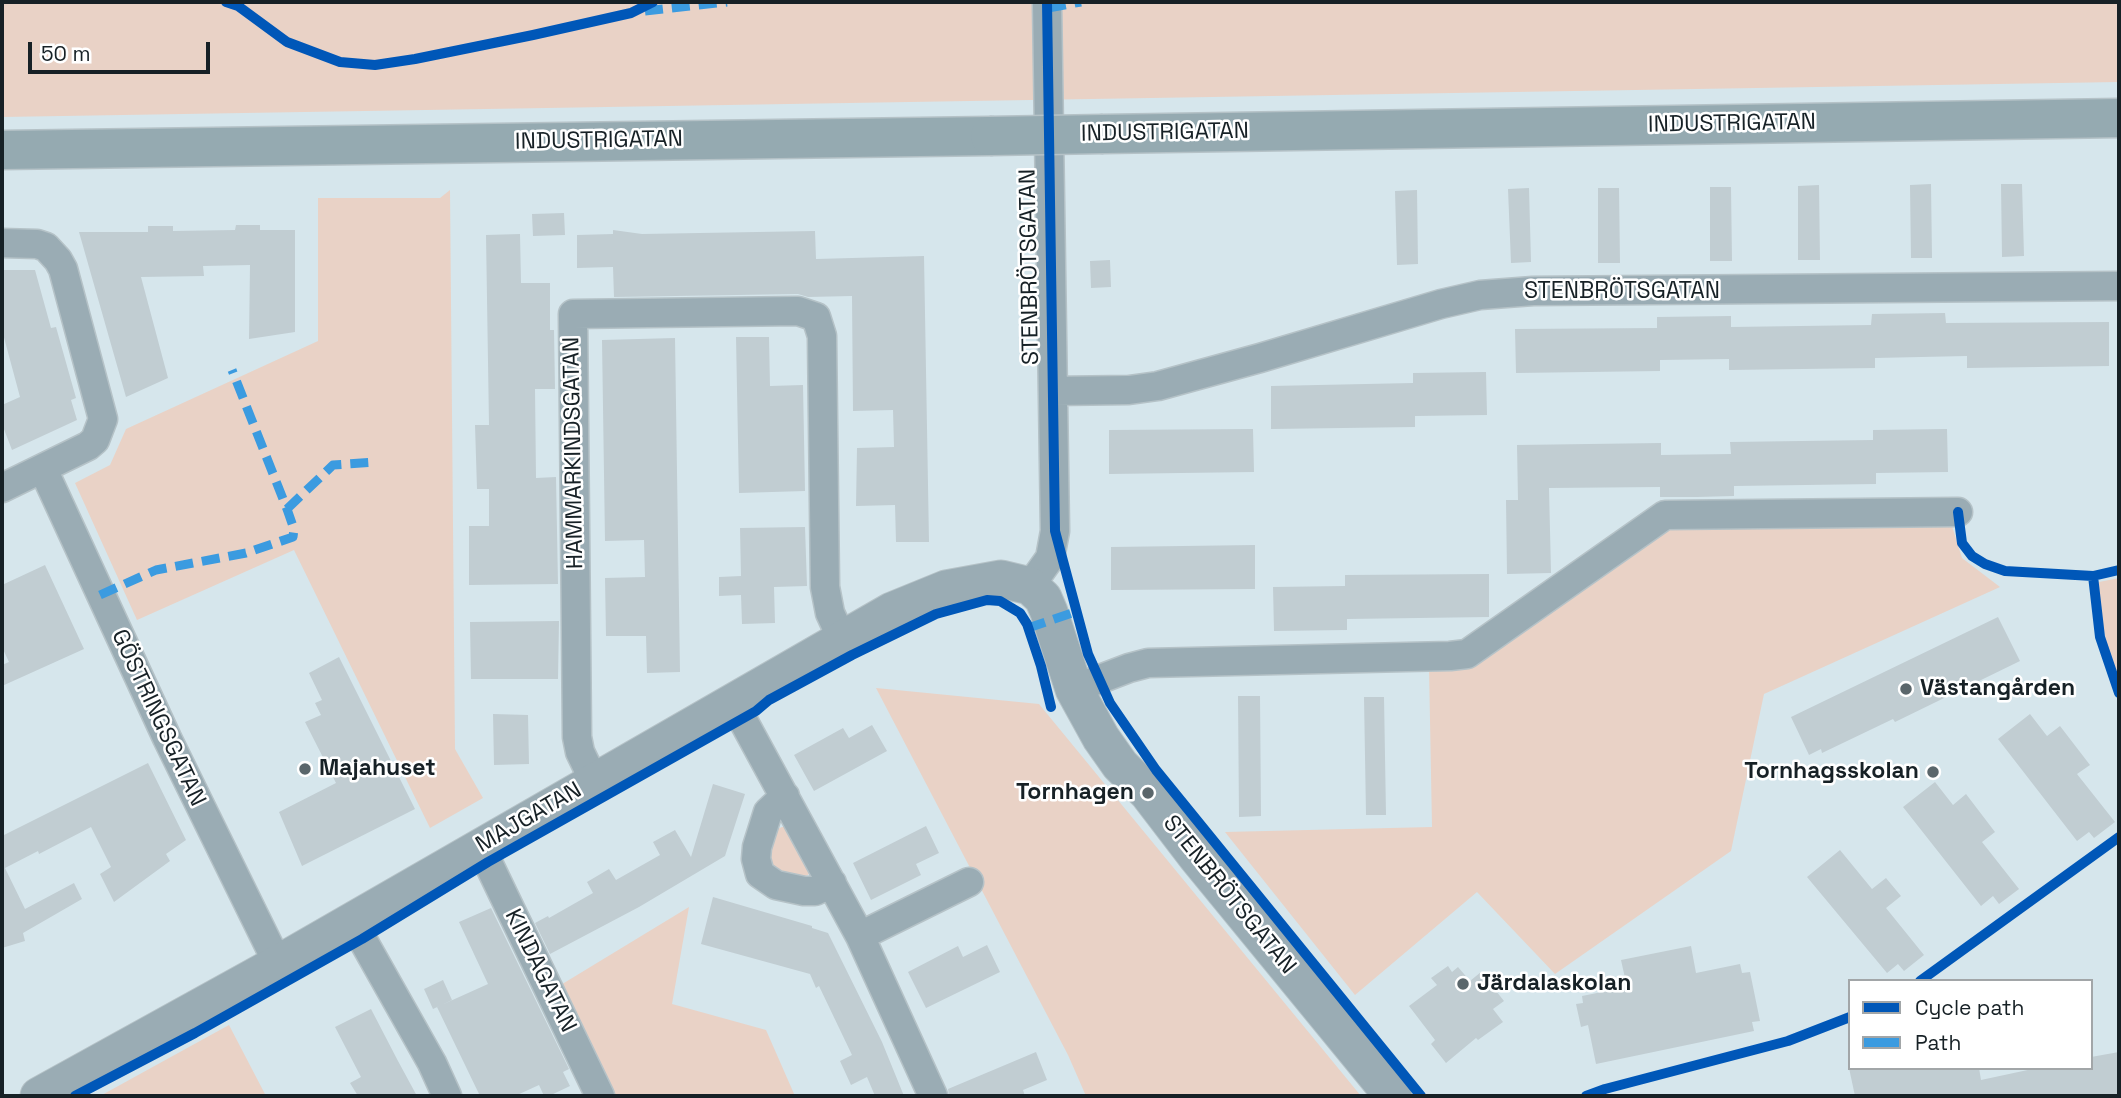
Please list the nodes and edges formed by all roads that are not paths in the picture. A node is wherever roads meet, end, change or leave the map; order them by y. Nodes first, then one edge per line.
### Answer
1 (1048, 2) edge
2 (2119, 118) edge
3 (2, 150) edge
4 (2, 243) edge
5 (2119, 286) edge
6 (1053, 391) junction
7 (43, 469) junction
8 (2, 488) edge
9 (1958, 512) dead end
10 (1030, 586) junction
11 (842, 639) junction
12 (1074, 689) junction
13 (733, 702) junction
14 (594, 781) junction
15 (785, 796) junction
16 (480, 846) junction
17 (969, 882) dead end
18 (832, 883) junction
19 (352, 921) junction
20 (860, 936) junction
21 (278, 964) junction
22 (39, 1096) edge
23 (447, 1096) edge
24 (600, 1096) edge
25 (933, 1096) edge
26 (1393, 1096) edge

1 - 6 street, STENBRÖTSGATAN
2 - 3 main road, INDUSTRIGATAN, bridge
4 - 7 street
5 - 6 street, STENBRÖTSGATAN
6 - 10 street, STENBRÖTSGATAN
7 - 8 street
7 - 21 street, GÖSTRINGSGATAN
9 - 12 street
10 - 11 street, MAJGATAN
10 - 12 street, STENBRÖTSGATAN
11 - 13 street, MAJGATAN
11 - 14 street, HAMMARKINDSGATAN
12 - 26 street, STENBRÖTSGATAN
13 - 14 street, MAJGATAN
13 - 15 street
14 - 16 street, MAJGATAN
15 - 18 street
15 - 18 street
16 - 19 street, MAJGATAN
16 - 24 street, KINDAGATAN
17 - 20 street
18 - 20 street
19 - 21 street, MAJGATAN
19 - 23 street
20 - 25 street
21 - 22 street, MAJGATAN

